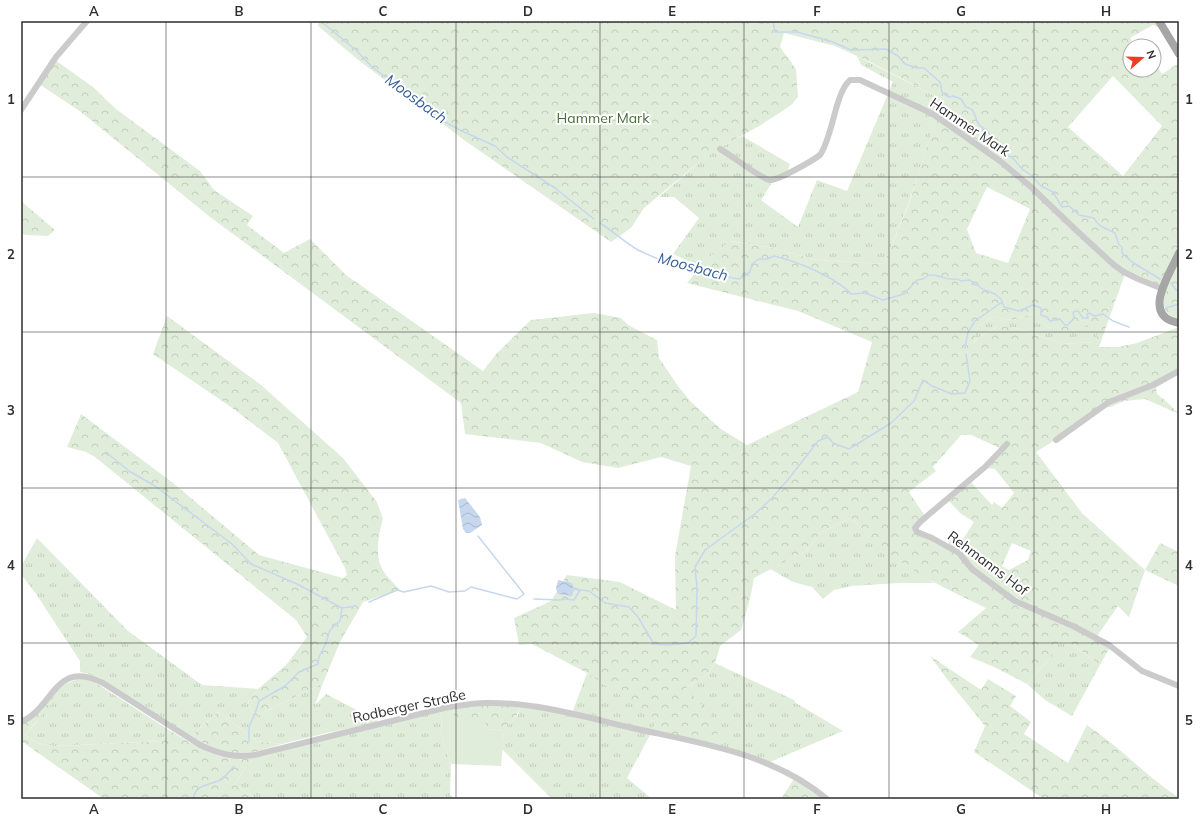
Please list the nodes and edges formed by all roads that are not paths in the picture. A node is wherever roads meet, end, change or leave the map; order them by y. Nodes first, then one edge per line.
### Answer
1 (86, 21) edge
2 (1159, 21) edge
3 (1179, 54) edge
4 (21, 110) edge
5 (720, 149) dead end
6 (1179, 253) edge
7 (1163, 289) junction
8 (1179, 323) edge
9 (1179, 371) edge
10 (1056, 440) dead end
11 (1007, 444) dead end
12 (1179, 686) edge
13 (21, 722) edge
14 (827, 799) edge

1 - 4 street
2 - 3 main road
5 - 7 street, Hammer Mark
6 - 7 main road
7 - 8 main road
9 - 10 street
11 - 12 street, Rehmanns Hof
13 - 14 street, Rodberger Straße

